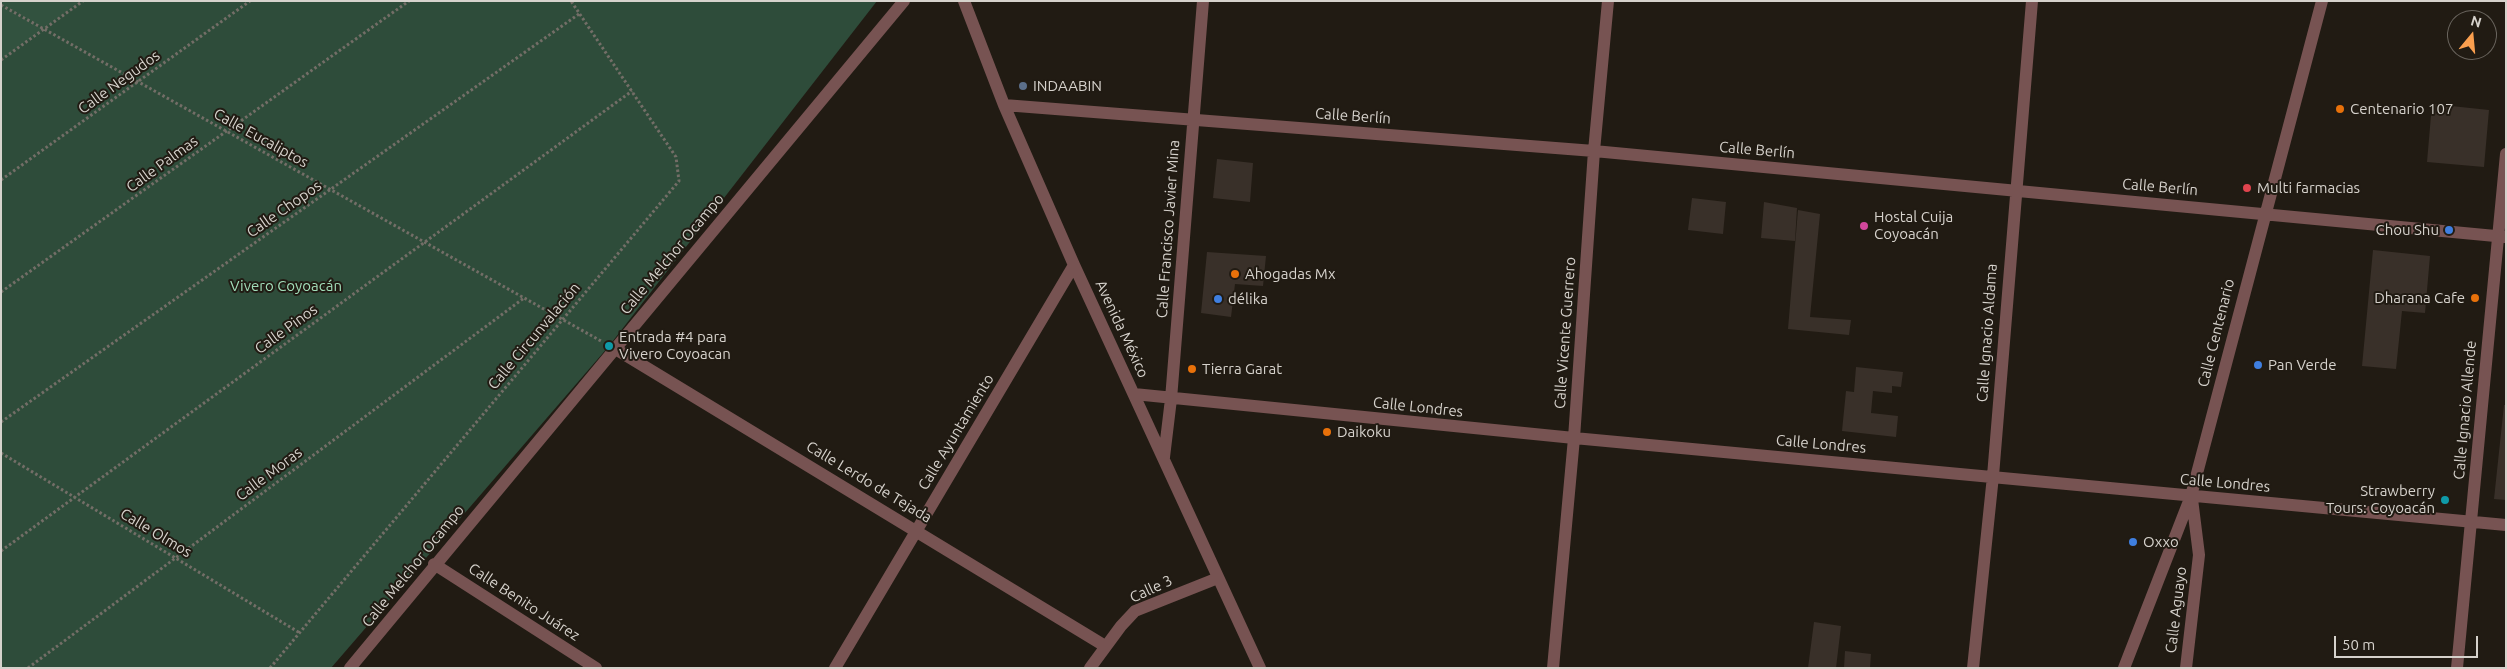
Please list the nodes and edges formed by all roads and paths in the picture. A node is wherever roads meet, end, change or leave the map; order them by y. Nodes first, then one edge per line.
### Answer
1 (83, 1) edge
2 (250, 1) edge
3 (409, 1) edge
4 (571, 1) edge
5 (904, 1) edge
6 (964, 1) edge
7 (1203, 1) edge
8 (1608, 1) edge
9 (2032, 1) edge
10 (2322, 1) edge
11 (1, 5) edge
12 (579, 14) junction
13 (44, 29) junction
14 (1, 60) edge
15 (138, 82) junction
16 (632, 91) junction
17 (1004, 105) junction
18 (1192, 120) junction
19 (226, 132) junction
20 (1594, 151) junction
21 (2506, 154) edge
22 (1, 180) edge
23 (330, 190) junction
24 (2015, 190) junction
25 (2264, 212) junction
26 (2501, 236) edge
27 (425, 242) junction
28 (1074, 264) junction
29 (1, 292) edge
30 (524, 298) junction
31 (563, 320) junction
32 (614, 348) junction
33 (1134, 394) junction
34 (1171, 399) junction
35 (1, 422) edge
36 (1574, 438) junction
37 (1, 453) edge
38 (1163, 458) junction
39 (1992, 476) junction
40 (2191, 496) junction
41 (75, 497) junction
42 (2472, 522) junction
43 (2506, 525) edge
44 (918, 530) junction
45 (1, 551) edge
46 (176, 558) junction
47 (434, 564) junction
48 (1218, 578) junction
49 (300, 632) junction
50 (1106, 646) junction
51 (28, 668) edge
52 (270, 668) edge
53 (350, 668) edge
54 (596, 668) edge
55 (835, 668) edge
56 (1090, 668) edge
57 (1260, 668) edge
58 (1553, 668) edge
59 (1972, 668) edge
60 (2124, 668) edge
61 (2186, 668) edge
62 (2457, 668) edge

1 - 13 path
2 - 15 path, Calle Negudos
3 - 19 path, Calle Palmas
4 - 12 path, Calle Circunvalación
5 - 32 street, Calle Melchor Ocampo
6 - 17 street, Avenida México
7 - 18 street, Calle Francisco Javier Mina
8 - 20 street, Calle Vicente Guerrero
9 - 24 street, Calle Ignacio Aldama
10 - 25 street, Calle Centenario
11 - 13 path, Calle Eucaliptos
12 - 16 path, Calle Circunvalación
12 - 23 path, Calle Chopos
13 - 14 path
13 - 15 path, Calle Eucaliptos
15 - 19 path, Calle Eucaliptos
15 - 22 path, Calle Negudos
16 - 27 path, Calle Pinos
16 - 31 path, Calle Circunvalación
17 - 18 street, Calle Berlín
17 - 28 street, Avenida México
18 - 20 street, Calle Berlín
18 - 34 street, Calle Francisco Javier Mina
19 - 23 path, Calle Eucaliptos
19 - 29 path, Calle Palmas
20 - 24 street, Calle Berlín
20 - 36 street, Calle Vicente Guerrero
21 - 26 street, Calle Ignacio Allende
23 - 27 path, Calle Eucaliptos
23 - 35 path, Calle Chopos
24 - 25 street, Calle Berlín
24 - 39 street, Calle Ignacio Aldama
25 - 26 street, Calle Berlín
25 - 40 street, Calle Centenario
26 - 42 street, Calle Ignacio Allende
27 - 30 path, Calle Eucaliptos
27 - 41 path, Calle Pinos
28 - 33 street, Avenida México
28 - 44 street, Calle Ayuntamiento
30 - 31 path, Calle Eucaliptos
30 - 46 path, Calle Moras
31 - 32 path, Calle Eucaliptos
31 - 49 path, Calle Circunvalación
32 - 44 street, Calle Lerdo de Tejada
32 - 47 street, Calle Melchor Ocampo
33 - 34 street, Calle Londres
33 - 38 street, Avenida México
34 - 36 street, Calle Londres
34 - 38 street, Calle Francisco Javier Mina
36 - 39 street, Calle Londres
36 - 58 street, Calle Vicente Guerrero
37 - 41 path, Calle Olmos
38 - 48 street, Avenida México
39 - 40 street, Calle Londres
39 - 59 street, Calle Ignacio Aldama
40 - 42 street, Calle Londres
40 - 60 street, Calle Centenario
40 - 61 street, Calle Aguayo
41 - 45 path, Calle Pinos
41 - 46 path, Calle Olmos
42 - 43 street, Calle Londres
42 - 62 street, Calle Ignacio Allende
44 - 50 street, Calle Lerdo de Tejada
44 - 55 street, Calle Ayuntamiento
46 - 49 path, Calle Olmos
46 - 51 path, Calle Moras
47 - 53 street, Calle Melchor Ocampo
47 - 54 street, Calle Benito Juárez
48 - 50 street, Calle 3
48 - 57 street, Avenida México
49 - 52 path, Calle Circunvalación
50 - 56 street, Calle 3

